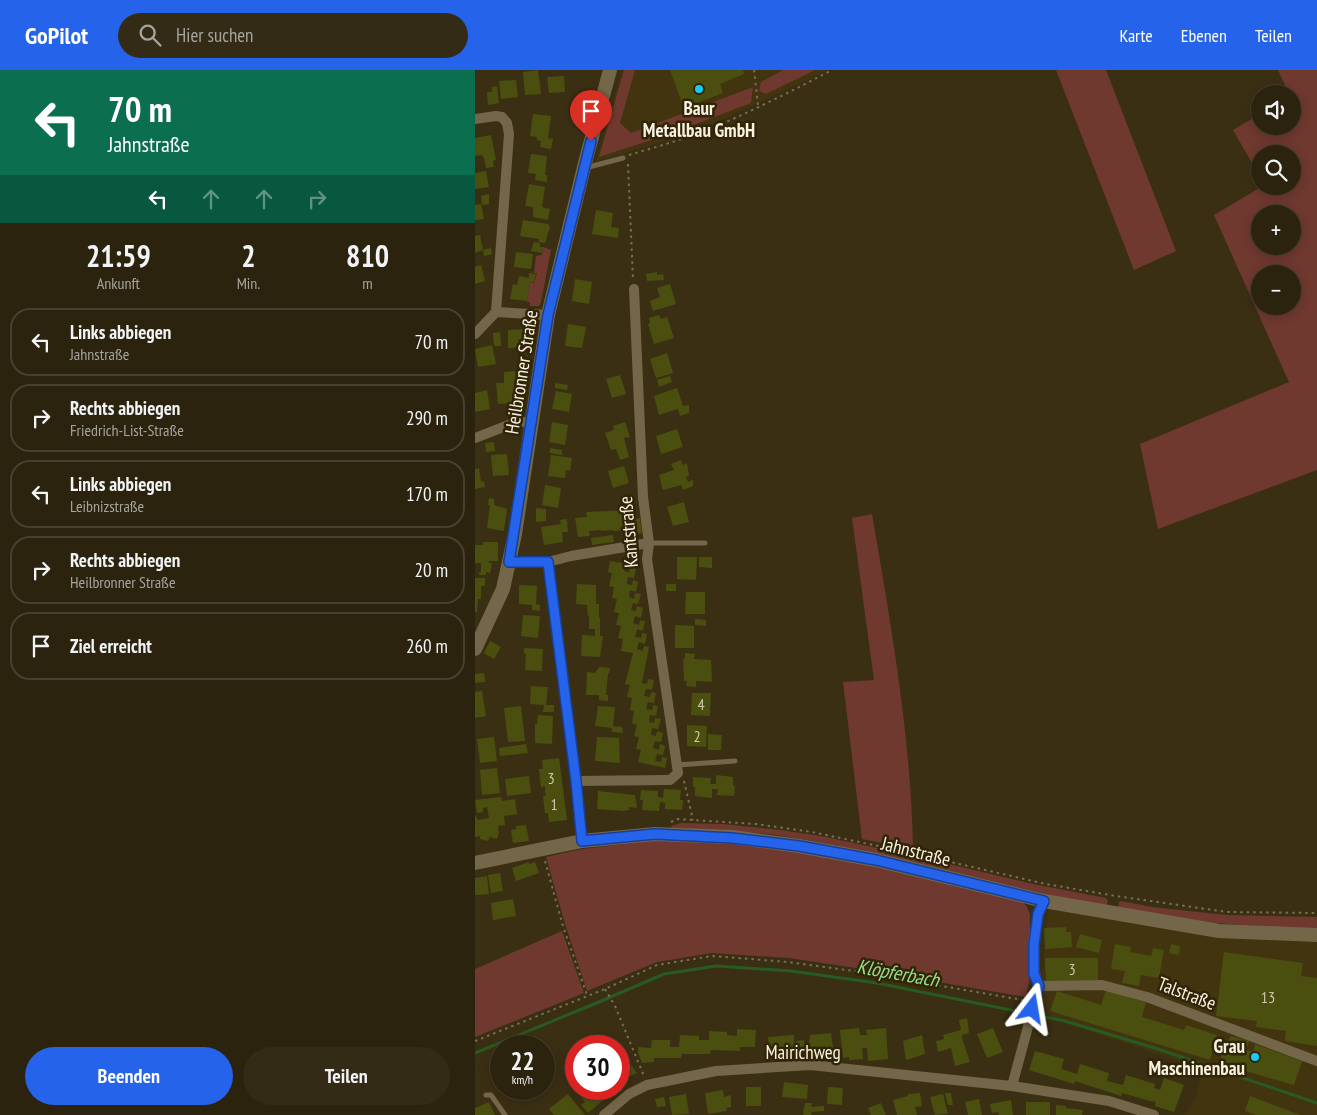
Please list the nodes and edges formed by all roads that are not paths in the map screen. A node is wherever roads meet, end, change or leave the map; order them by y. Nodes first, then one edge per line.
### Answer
1 (611, 70) edge
2 (475, 119) edge
3 (625, 157) road end
4 (584, 168) junction
5 (634, 289) road end
6 (496, 312) junction
7 (548, 315) junction
8 (475, 334) edge
9 (532, 424) junction
10 (475, 438) edge
11 (649, 543) junction
12 (705, 543) dead end
13 (509, 562) junction
14 (548, 562) junction
15 (475, 649) edge
16 (735, 761) dead end
17 (678, 769) junction
18 (576, 781) junction
19 (582, 841) junction
20 (475, 863) edge
21 (1044, 901) junction
22 (1317, 935) edge
23 (1039, 986) junction
24 (1317, 1061) edge
25 (1012, 1086) junction
26 (486, 1095) dead end
27 (505, 1115) edge
28 (604, 1115) edge
29 (1154, 1115) edge

1 - 4 street, Heilbronner Straße
2 - 6 street
3 - 4 lane
4 - 7 street, Heilbronner Straße
5 - 11 street, Kantstraße
6 - 7 street
6 - 8 street
7 - 9 street, Heilbronner Straße
9 - 10 street
9 - 13 street, Heilbronner Straße
11 - 12 lane
11 - 14 street
11 - 17 street, Kantstraße
13 - 14 street
13 - 15 street, Heilbronner Straße
14 - 18 street
16 - 17 lane
17 - 18 street
18 - 19 street
19 - 20 street, Jahnstraße
19 - 21 street, Jahnstraße
21 - 22 street, Jahnstraße
21 - 23 street
23 - 24 street, Talstraße
23 - 25 street
25 - 28 street, Mairichweg
25 - 29 street, Mairichweg
26 - 27 lane

